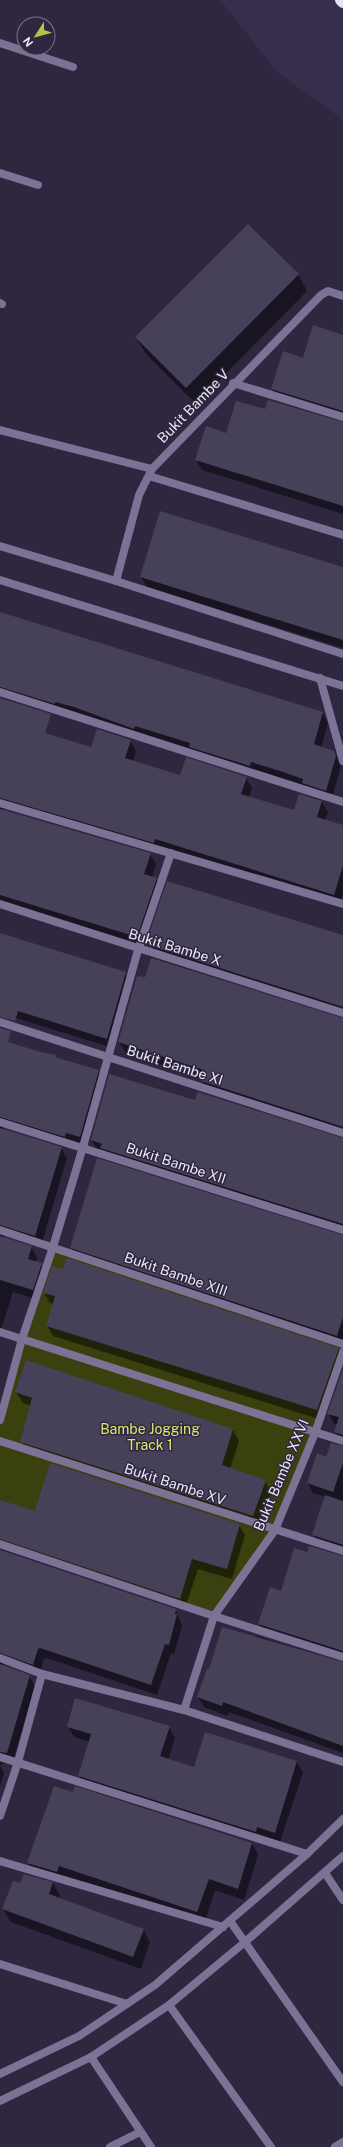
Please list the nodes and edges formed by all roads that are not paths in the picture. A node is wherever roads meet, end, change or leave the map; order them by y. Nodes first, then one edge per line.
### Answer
1 (341, 0) edge
2 (343, 2) edge
3 (0, 43) edge
4 (73, 67) dead end
5 (0, 173) edge
6 (38, 185) dead end
7 (343, 296) edge
8 (233, 383) junction
9 (343, 417) edge
10 (0, 430) edge
11 (150, 472) junction
12 (343, 535) edge
13 (0, 546) edge
14 (0, 580) edge
15 (116, 581) junction
16 (343, 654) edge
17 (320, 678) junction
18 (343, 686) edge
19 (0, 692) edge
20 (343, 761) edge
21 (343, 802) edge
22 (0, 803) edge
23 (171, 853) junction
24 (0, 904) edge
25 (343, 904) edge
26 (138, 950) junction
27 (343, 1013) edge
28 (0, 1022) edge
29 (107, 1057) junction
30 (0, 1122) edge
31 (343, 1133) edge
32 (84, 1147) junction
33 (0, 1230) edge
34 (343, 1230) edge
35 (53, 1247) junction
36 (0, 1332) edge
37 (22, 1339) junction
38 (343, 1344) edge
39 (343, 1352) edge
40 (0, 1420) edge
41 (315, 1433) junction
42 (0, 1441) edge
43 (343, 1441) edge
44 (275, 1530) junction
45 (0, 1544) edge
46 (343, 1551) edge
47 (214, 1616) junction
48 (343, 1657) edge
49 (0, 1658) edge
50 (42, 1674) junction
51 (184, 1710) junction
52 (0, 1757) edge
53 (18, 1762) junction
54 (343, 1762) edge
55 (0, 1816) edge
56 (343, 1819) edge
57 (307, 1854) junction
58 (343, 1856) edge
59 (0, 1861) edge
60 (325, 1874) junction
61 (343, 1900) edge
62 (230, 1921) junction
63 (223, 1927) junction
64 (245, 1942) junction
65 (0, 1964) edge
66 (127, 2004) junction
67 (169, 2004) junction
68 (91, 2057) junction
69 (0, 2066) edge
70 (10, 2069) junction
71 (0, 2074) edge
72 (343, 2082) edge
73 (0, 2102) edge
74 (140, 2132) junction
75 (343, 2142) edge
76 (110, 2147) edge
77 (151, 2147) edge
78 (271, 2147) edge
79 (335, 2147) edge

1 - 2 highway
3 - 4 street
5 - 6 street
7 - 8 street, Bukit Bambe V
8 - 9 street
8 - 11 street, Bukit Bambe V
10 - 11 street
11 - 12 street
11 - 15 street, Bukit Bambe V
13 - 15 street
14 - 17 street
15 - 16 street
17 - 18 street
17 - 20 street
19 - 21 street
22 - 23 street
23 - 25 street
23 - 26 street
24 - 26 street, Bukit Bambe X
26 - 27 street, Bukit Bambe X
26 - 29 street
28 - 29 street, Bukit Bambe XI
29 - 31 street, Bukit Bambe XI
29 - 32 street
30 - 32 street, Bukit Bambe XII
32 - 34 street, Bukit Bambe XII
32 - 35 street
33 - 35 street, Bukit Bambe XIII
35 - 37 street
35 - 38 street, Bukit Bambe XIII
36 - 37 street
37 - 40 street
37 - 41 street
39 - 41 street, Bukit Bambe XXVI
41 - 43 street
41 - 44 street, Bukit Bambe XXVI
42 - 44 street, Bukit Bambe XV
44 - 46 street, Bukit Bambe XV
44 - 47 street, Bukit Bambe XXVI
45 - 47 street
47 - 48 street
47 - 51 street, Bukit Bambe XXVI
49 - 50 street
50 - 51 street
50 - 53 street
51 - 54 street
52 - 53 street
53 - 55 street
53 - 57 street
56 - 57 street
57 - 62 street
58 - 60 street
59 - 63 street
60 - 61 street
60 - 64 street
62 - 63 street
62 - 64 street
63 - 66 street
64 - 67 street
64 - 72 street
65 - 66 street
66 - 70 street
67 - 68 street
67 - 78 street
68 - 73 street
68 - 74 street
69 - 70 street
70 - 71 street
74 - 76 street
74 - 77 street
75 - 79 street

